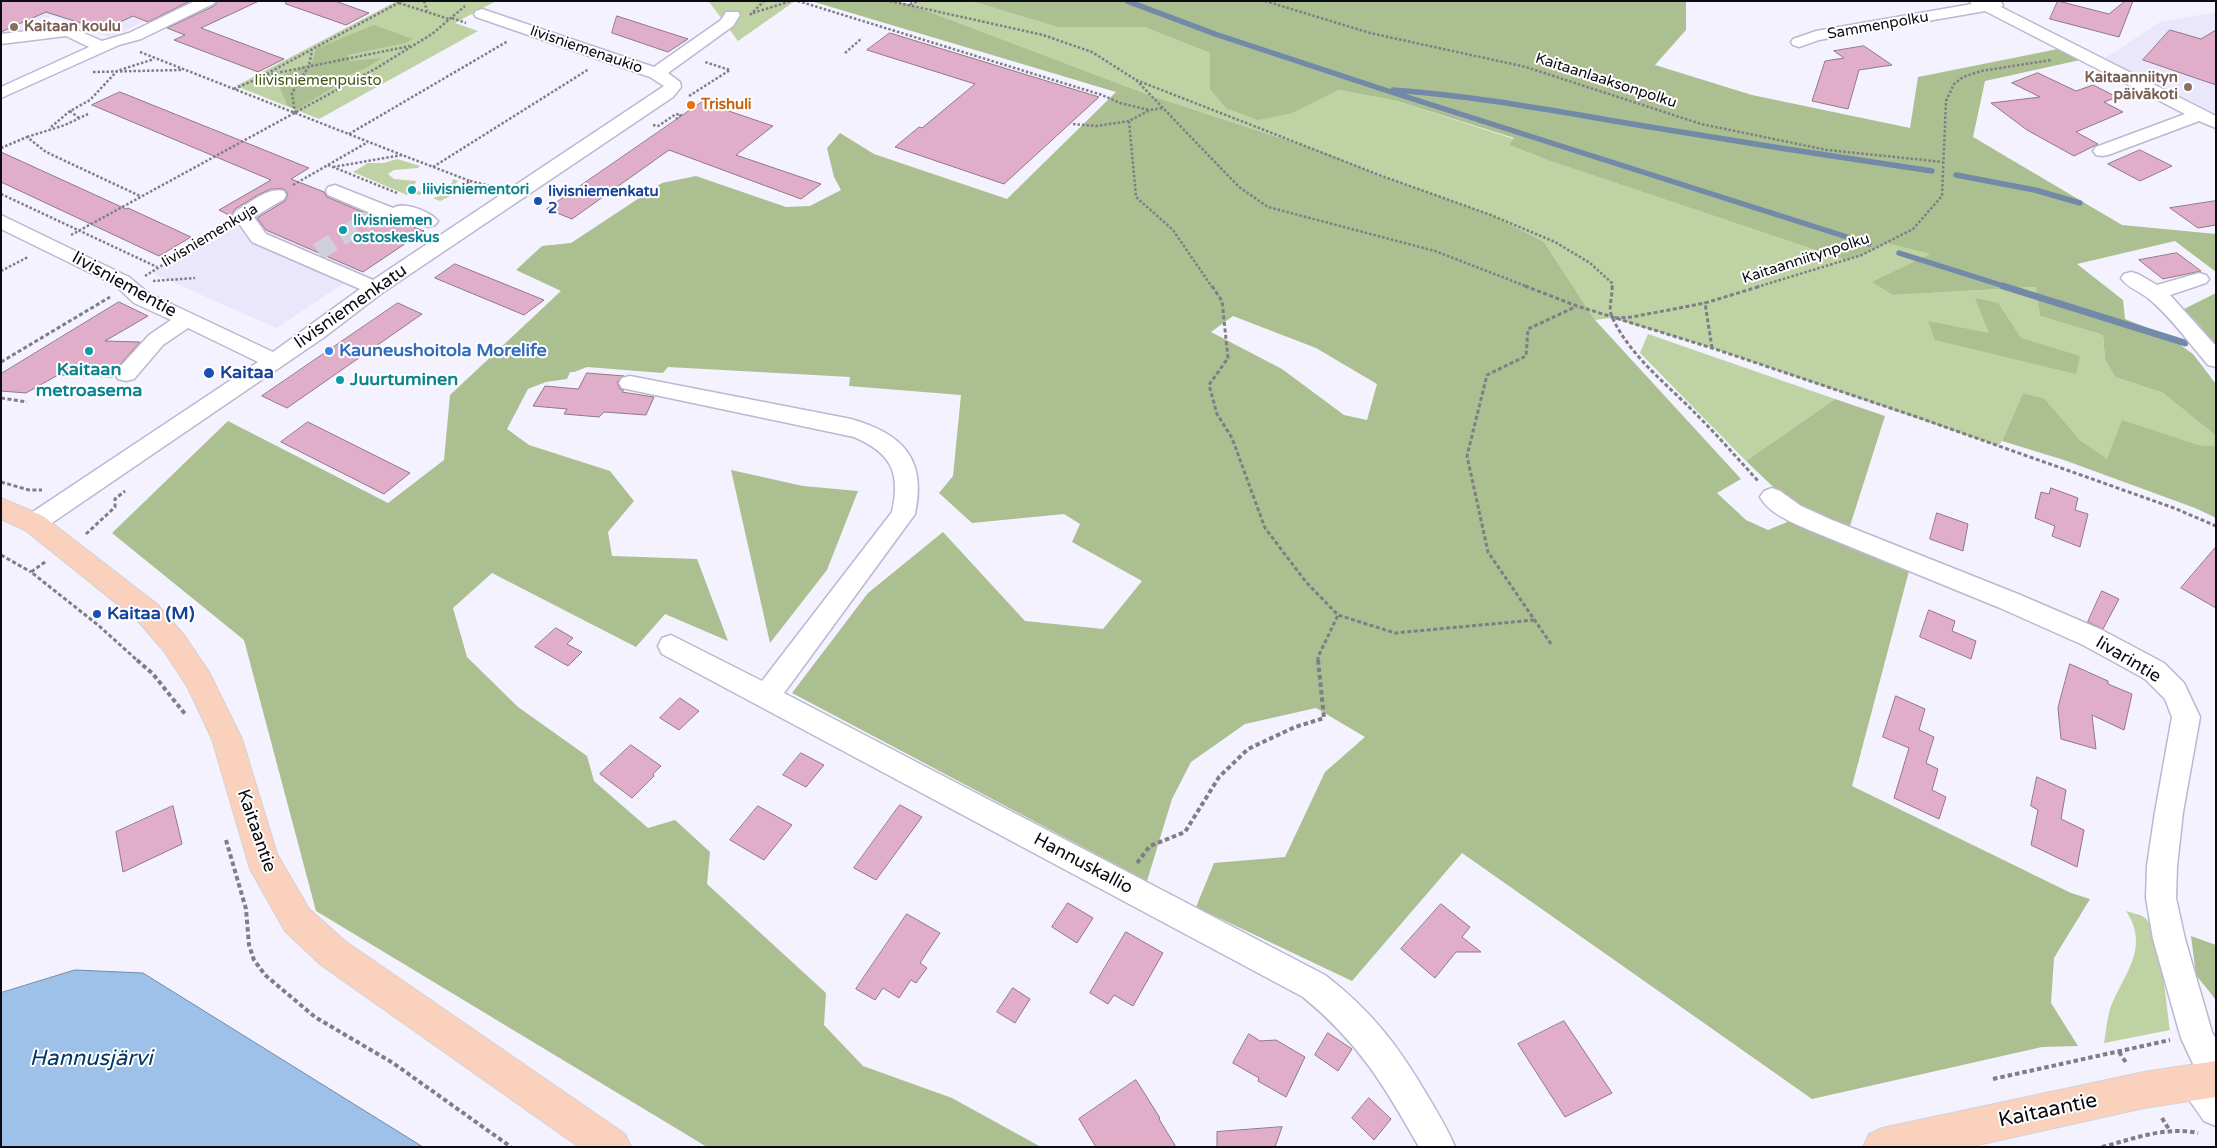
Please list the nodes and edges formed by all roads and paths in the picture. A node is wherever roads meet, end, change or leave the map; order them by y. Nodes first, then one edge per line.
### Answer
1 (208, 1) edge
2 (424, 1) edge
3 (472, 1) edge
4 (791, 1) edge
5 (798, 1) edge
6 (890, 1) edge
7 (919, 1) edge
8 (1265, 1) edge
9 (2005, 1) edge
10 (400, 2) edge
11 (909, 4) junction
12 (1983, 4) edge
13 (428, 12) junction
14 (752, 13) dead end
15 (482, 14) dead end
16 (732, 15) dead end
17 (450, 20) junction
18 (593, 34) dead end
19 (862, 38) dead end
20 (1, 39) edge
21 (512, 39) dead end
22 (1799, 42) dead end
23 (108, 44) junction
24 (413, 45) junction
25 (575, 46) junction
26 (312, 49) junction
27 (845, 53) dead end
28 (155, 58) junction
29 (2056, 59) dead end
30 (309, 66) junction
31 (592, 68) dead end
32 (184, 70) junction
33 (117, 71) junction
34 (90, 72) dead end
35 (656, 73) junction
36 (262, 76) junction
37 (1136, 80) junction
38 (233, 89) junction
39 (1, 94) edge
40 (1162, 108) junction
41 (1150, 110) junction
42 (70, 111) junction
43 (295, 113) junction
44 (88, 114) dead end
45 (2199, 115) junction
46 (79, 118) junction
47 (676, 119) dead end
48 (1129, 121) junction
49 (2216, 123) edge
50 (1073, 124) dead end
51 (658, 126) dead end
52 (48, 128) junction
53 (349, 134) junction
54 (27, 137) junction
55 (369, 142) junction
56 (1, 148) edge
57 (2102, 151) dead end
58 (402, 155) junction
59 (1943, 162) junction
60 (328, 165) junction
61 (334, 167) junction
62 (433, 167) junction
63 (301, 181) dead end
64 (470, 181) junction
65 (496, 188) dead end
66 (336, 191) dead end
67 (483, 192) dead end
68 (399, 193) dead end
69 (1, 194) edge
70 (277, 195) dead end
71 (141, 197) junction
72 (243, 215) junction
73 (1, 221) edge
74 (428, 221) dead end
75 (80, 230) junction
76 (158, 267) junction
77 (143, 277) dead end
78 (195, 278) dead end
79 (2131, 278) dead end
80 (2199, 279) dead end
81 (148, 282) dead end
82 (375, 288) junction
83 (2155, 293) junction
84 (115, 294) dead end
85 (1705, 303) junction
86 (1577, 306) junction
87 (1612, 318) junction
88 (188, 319) junction
89 (136, 332) dead end
90 (163, 334) junction
91 (1712, 348) junction
92 (2216, 360) edge
93 (275, 361) junction
94 (1, 362) edge
95 (126, 374) dead end
96 (630, 383) dead end
97 (1, 398) edge
98 (27, 402) dead end
99 (1772, 497) joint
100 (1, 508) edge
101 (34, 523) junction
102 (2216, 526) edge
103 (1, 555) edge
104 (31, 572) dead end
105 (1338, 615) junction
106 (1534, 620) junction
107 (1551, 644) dead end
108 (671, 646) dead end
109 (766, 696) junction
110 (1120, 884) junction
111 (2197, 1038) junction
112 (1993, 1079) dead end
113 (2210, 1096) edge
114 (612, 1147) edge
115 (1438, 1147) edge
116 (1882, 1147) edge
117 (2102, 1147) edge

1 - 23 street
2 - 13 path
3 - 17 path
4 - 14 path
5 - 41 path
6 - 11 path
7 - 11 path
8 - 59 path, Kaitaanlaaksonpolku
9 - 12 street, Sammenpolku
10 - 13 path
10 - 26 path
11 - 37 path
12 - 22 street, Sammenpolku
12 - 45 street
13 - 17 path
15 - 25 street, Iivisniemenaukio
16 - 35 street, Iivisniemenaukio
17 - 24 path
18 - 25 street
19 - 27 path
20 - 23 street
21 - 53 path
23 - 28 path
23 - 39 street
24 - 30 path
24 - 43 path
25 - 35 street, Iivisniemenaukio
26 - 30 path
26 - 36 path
28 - 32 path
28 - 33 path
29 - 59 path, Kaitaanniitynpolku
30 - 36 path
30 - 43 path
31 - 62 path
32 - 33 path
32 - 38 path
33 - 34 path
33 - 42 path
35 - 82 street, Iivisniemenkatu
36 - 38 path
37 - 40 path
37 - 87 path
38 - 43 path
40 - 41 path
40 - 86 path
41 - 48 path
42 - 46 path
42 - 52 path
43 - 53 path
43 - 71 path
44 - 46 path
45 - 49 street
45 - 57 street
46 - 52 path
47 - 51 path
48 - 50 path
48 - 105 path
52 - 54 path
53 - 55 path
54 - 56 path
54 - 71 path
55 - 58 path
55 - 60 path
58 - 61 path
58 - 62 path
59 - 85 path, Kaitaanniitynpolku
60 - 61 path
60 - 63 path
61 - 68 path
62 - 64 path
64 - 65 path
64 - 67 path
66 - 74 street
69 - 75 path
70 - 72 street, Iivisniemenkuja
71 - 75 path
72 - 76 path, Iivisniemenkuja
72 - 82 street
73 - 88 street, Iivisniementie
75 - 76 path
76 - 77 path, Iivisniemenkuja
78 - 81 path
79 - 83 street
80 - 83 street
82 - 93 street, Iivisniemenkatu
83 - 92 street
84 - 94 path
85 - 87 path, Kaitaanniitynpolku
85 - 91 path
86 - 87 path
86 - 106 path
87 - 91 path
87 - 99 path
88 - 90 street
88 - 93 street, Iivisniementie
89 - 90 street
90 - 95 street
91 - 102 path
93 - 101 street, Iivisniemenkatu
96 - 109 street
97 - 98 path
99 - 111 street, Iivarintie
100 - 101 main road, Kaitaantie
101 - 114 main road, Kaitaantie
103 - 104 path
105 - 106 path
105 - 110 path
106 - 107 path
108 - 109 street, Hannuskallio
109 - 110 street, Hannuskallio
110 - 115 street, Hannuskallio
111 - 112 path
111 - 113 street, Iivarintie
113 - 116 main road, Kaitaantie
113 - 117 path

